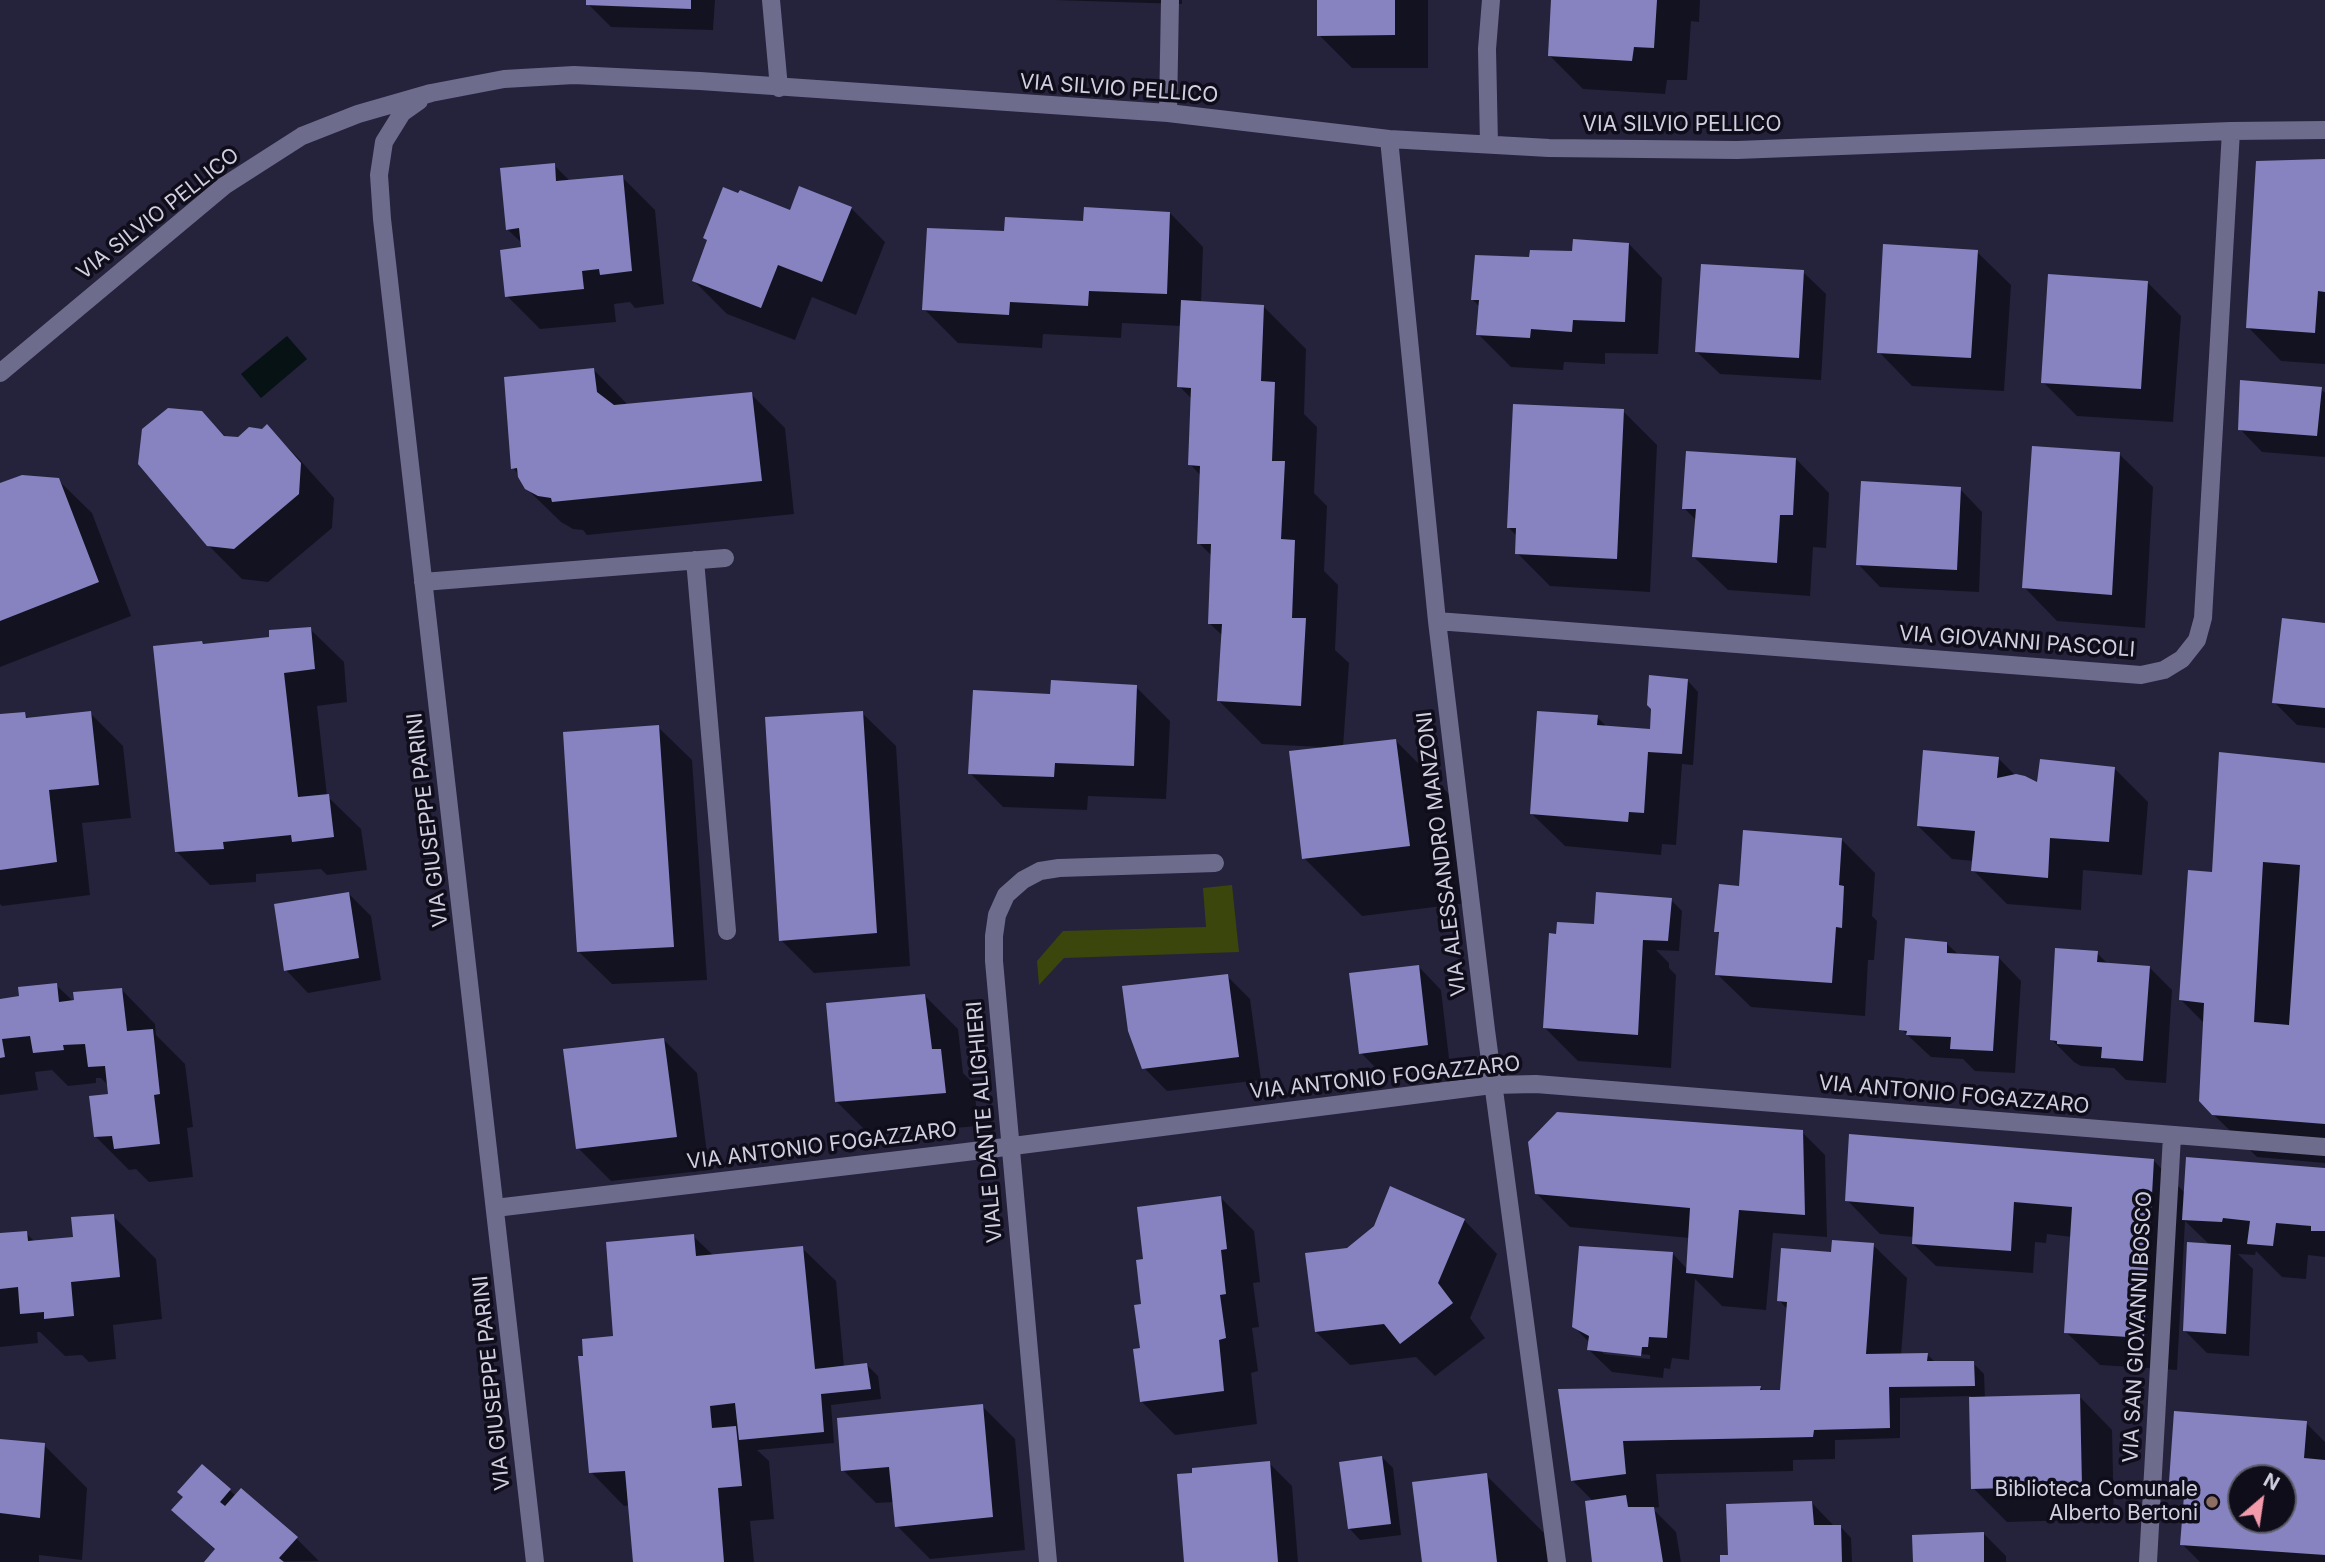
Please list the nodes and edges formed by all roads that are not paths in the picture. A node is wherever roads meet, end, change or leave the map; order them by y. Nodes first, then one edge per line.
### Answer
1 (771, 0) edge
2 (1170, 0) edge
3 (1490, 0) edge
4 (779, 88) junction
5 (431, 93) junction
6 (1168, 113) junction
7 (2325, 130) edge
8 (2231, 131) junction
9 (1389, 139) junction
10 (1489, 144) junction
11 (0, 373) edge
12 (725, 558) dead end
13 (695, 560) junction
14 (423, 582) junction
15 (1437, 621) junction
16 (1215, 863) dead end
17 (727, 931) dead end
18 (1492, 1085) junction
19 (2172, 1136) junction
20 (1009, 1146) junction
21 (2325, 1147) edge
22 (495, 1208) junction
23 (535, 1562) edge
24 (1048, 1562) edge
25 (1557, 1562) edge
26 (2148, 1562) edge

1 - 4 street
2 - 6 street
3 - 10 street
4 - 5 street, VIA SILVIO PELLICO
4 - 6 street, VIA SILVIO PELLICO
5 - 11 street, VIA SILVIO PELLICO
5 - 14 street, VIA GIUSEPPE PARINI
6 - 9 street, VIA SILVIO PELLICO
7 - 8 street, VIA SILVIO PELLICO
8 - 10 street, VIA SILVIO PELLICO
8 - 15 street, VIA GIOVANNI PASCOLI
9 - 10 street, VIA SILVIO PELLICO
9 - 15 street, VIA ALESSANDRO MANZONI
12 - 13 street
13 - 14 street
13 - 17 street
14 - 22 street, VIA GIUSEPPE PARINI
15 - 18 street, VIA ALESSANDRO MANZONI
16 - 20 street, VIALE DANTE ALIGHIERI
18 - 19 street, VIA ANTONIO FOGAZZARO
18 - 20 street, VIA ANTONIO FOGAZZARO
18 - 25 street, VIA ALESSANDRO MANZONI
19 - 21 street, VIA ANTONIO FOGAZZARO
19 - 26 street, VIA SAN GIOVANNI BOSCO
20 - 22 street, VIA ANTONIO FOGAZZARO
20 - 24 street, VIALE DANTE ALIGHIERI
22 - 23 street, VIA GIUSEPPE PARINI

